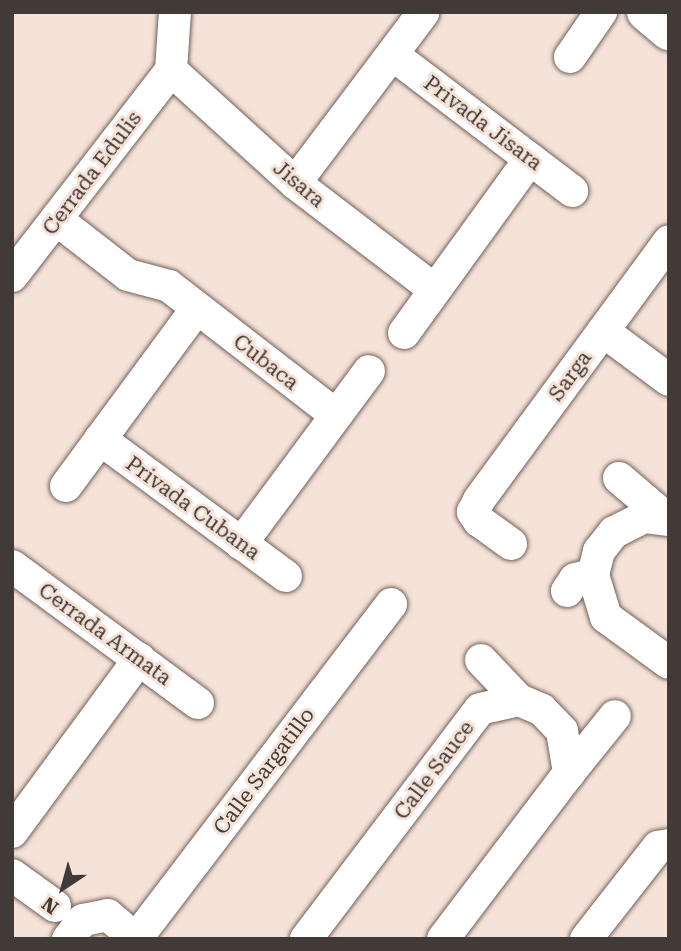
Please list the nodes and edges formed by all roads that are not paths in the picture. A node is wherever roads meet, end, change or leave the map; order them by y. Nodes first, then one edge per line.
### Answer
1 (175, 12) edge
2 (601, 12) edge
3 (646, 12) edge
4 (423, 13) edge
5 (669, 31) edge
6 (393, 55) junction
7 (570, 57) dead end
8 (171, 69) junction
9 (530, 159) junction
10 (295, 183) junction
11 (572, 191) dead end
12 (56, 219) junction
13 (24, 238) edge
14 (669, 241) edge
15 (12, 276) edge
16 (435, 290) junction
17 (197, 308) junction
18 (603, 331) junction
19 (404, 333) dead end
20 (369, 371) dead end
21 (669, 380) edge
22 (336, 415) junction
23 (100, 439) junction
24 (619, 478) dead end
25 (66, 486) dead end
26 (667, 519) edge
27 (241, 544) junction
28 (511, 544) dead end
29 (12, 566) edge
30 (593, 575) junction
31 (286, 576) dead end
32 (567, 591) dead end
33 (391, 604) dead end
34 (139, 659) junction
35 (481, 660) dead end
36 (669, 663) edge
37 (519, 700) junction
38 (198, 703) dead end
39 (615, 716) dead end
40 (569, 773) junction
41 (12, 832) edge
42 (665, 841) edge
43 (12, 875) edge
44 (55, 906) dead end
45 (68, 939) edge
46 (136, 939) edge
47 (306, 939) edge
48 (443, 939) edge
49 (586, 939) edge

1 - 8 street
2 - 7 street
3 - 5 street
4 - 6 street
6 - 9 street, Privada Jisara
6 - 10 street
8 - 10 street, Jisara
8 - 12 street, Cerrada Edulis
9 - 11 street, Privada Jisara
9 - 16 street
10 - 16 street, Jisara
12 - 13 street, Cerrada Edulis
12 - 17 street, Cubaca
13 - 15 street, Cerrada Edulis
14 - 18 street, Sarga
16 - 19 street
17 - 22 street, Cubaca
17 - 23 street
18 - 21 street
18 - 28 street, Sarga
20 - 22 street
22 - 27 street
23 - 25 street
23 - 27 street, Privada Cubana
24 - 26 street
26 - 30 street
27 - 31 street, Privada Cubana
29 - 34 street, Cerrada Armata
30 - 32 street
30 - 36 street
33 - 46 street, Calle Sargatillo
34 - 38 street, Cerrada Armata
34 - 41 street
35 - 37 street
37 - 40 street
37 - 47 street, Calle Sauce
39 - 40 street
40 - 48 street
42 - 49 street
43 - 44 street
45 - 46 street

